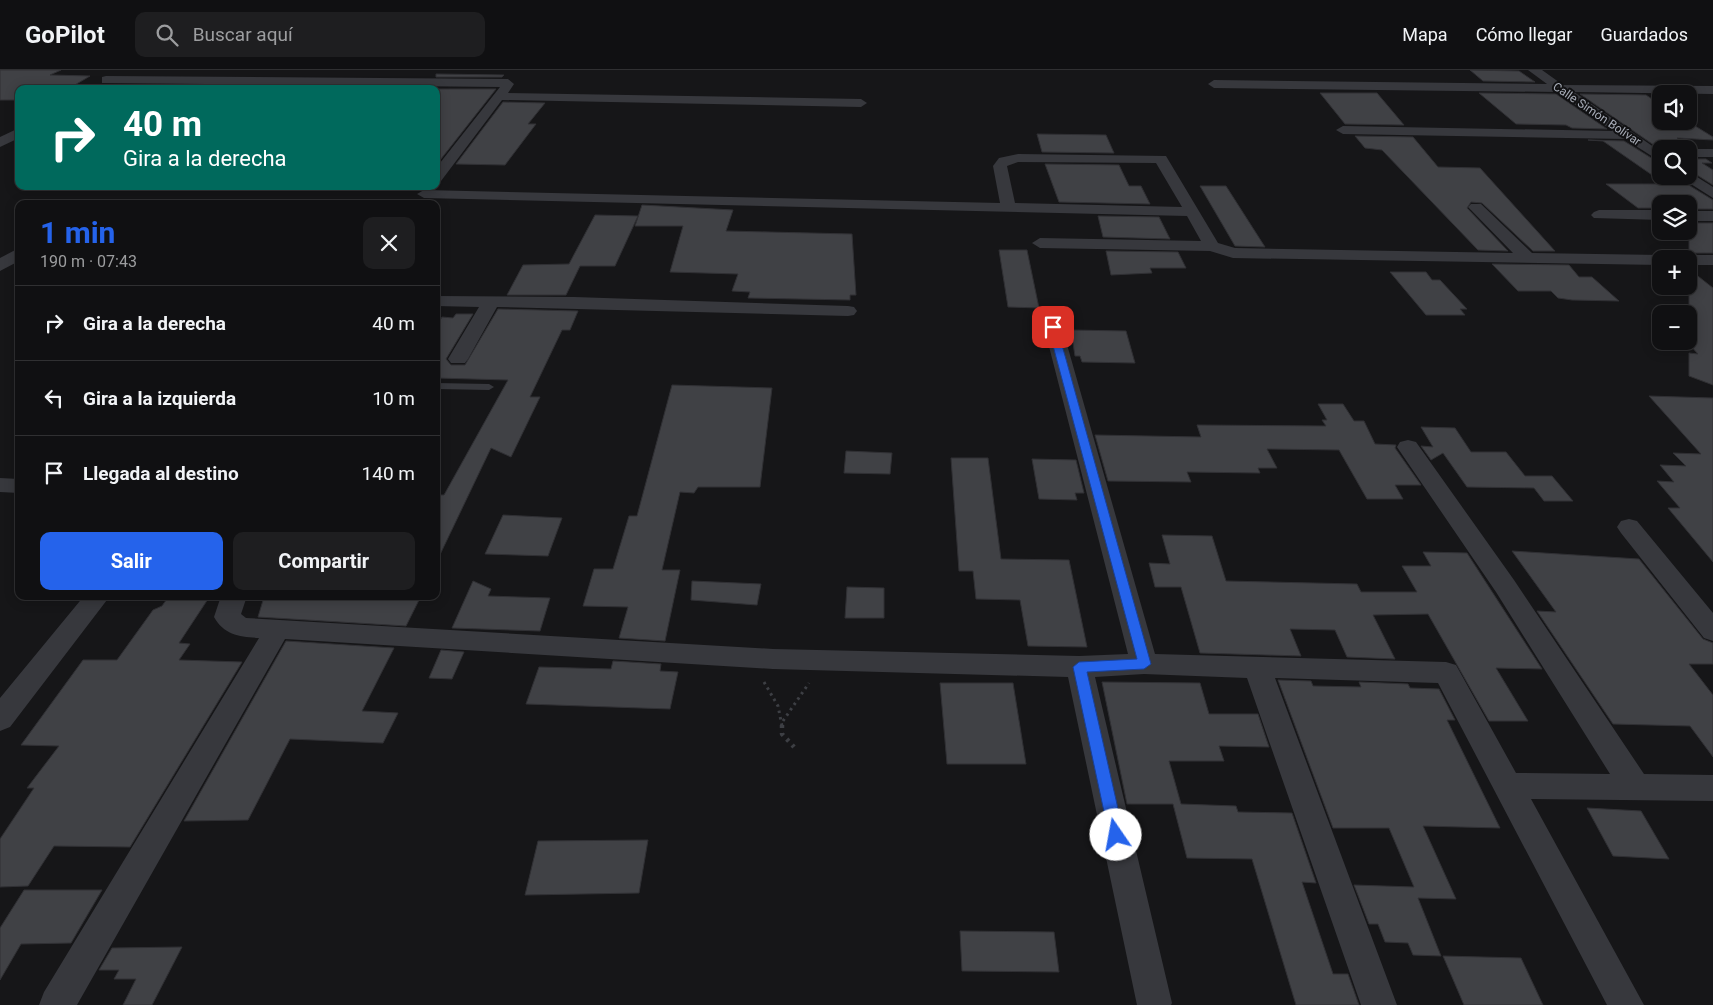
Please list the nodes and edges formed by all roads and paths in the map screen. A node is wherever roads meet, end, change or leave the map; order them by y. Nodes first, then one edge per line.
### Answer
1 (122, 70) edge
2 (518, 70) edge
3 (1534, 70) edge
4 (1330, 73) dead end
5 (508, 83) junction
6 (1214, 84) dead end
7 (1343, 85) junction
8 (1558, 87) junction
9 (1713, 90) edge
10 (498, 96) junction
11 (861, 103) dead end
12 (1343, 130) dead end
13 (15, 134) edge
14 (1627, 135) junction
15 (0, 143) edge
16 (1652, 150) edge
17 (1697, 153) edge
18 (1713, 153) edge
19 (440, 173) edge
20 (1697, 182) edge
21 (1713, 194) edge
22 (423, 195) edge
23 (1476, 207) dead end
24 (1008, 208) junction
25 (1192, 212) junction
26 (1599, 215) dead end
27 (1652, 215) edge
28 (1697, 216) edge
29 (1713, 216) edge
30 (1040, 243) dead end
31 (1212, 246) junction
32 (15, 256) edge
33 (1528, 258) junction
34 (1652, 260) edge
35 (1697, 260) edge
36 (1713, 260) edge
37 (0, 266) edge
38 (440, 301) edge
39 (491, 301) junction
40 (848, 311) dead end
41 (1053, 327) dead end
42 (458, 359) dead end
43 (440, 386) edge
44 (490, 387) dead end
45 (1408, 447) dead end
46 (0, 485) edge
47 (15, 486) edge
48 (1629, 527) dead end
49 (95, 600) edge
50 (233, 600) edge
51 (278, 628) junction
52 (1713, 631) edge
53 (746, 657) junction
54 (827, 661) junction
55 (1144, 664) junction
56 (1079, 667) junction
57 (1257, 667) junction
58 (0, 719) edge
59 (782, 721) junction
60 (794, 747) dead end
61 (1506, 786) junction
62 (1634, 786) junction
63 (1713, 788) edge
64 (1154, 1003) dead end
65 (57, 1005) edge
66 (1380, 1005) edge
67 (1626, 1005) edge

1 - 5 street
2 - 5 street
3 - 8 street, Calle Simón Bolívar
4 - 7 street
5 - 10 street
6 - 7 street
7 - 8 street
8 - 9 street
8 - 14 street, Calle Simón Bolívar
10 - 11 street
10 - 19 street
12 - 14 street
13 - 15 street
14 - 16 street, Calle Simón Bolívar
17 - 18 street
20 - 21 street
22 - 24 street
23 - 33 street
24 - 25 street
24 - 25 street
25 - 31 street
26 - 27 street
28 - 29 street
30 - 31 street
31 - 33 street
32 - 37 street
33 - 34 street
35 - 36 street
38 - 39 street
39 - 40 street
39 - 42 street
41 - 55 street
43 - 44 lane
45 - 62 street
46 - 47 street
48 - 52 street
49 - 58 street
50 - 51 street
51 - 53 street
51 - 65 street
53 - 54 street
53 - 59 path
54 - 56 street
54 - 59 path
55 - 56 street
55 - 57 street
56 - 64 street
57 - 61 street
57 - 66 street
59 - 60 path
61 - 62 street
61 - 67 street
62 - 63 street

